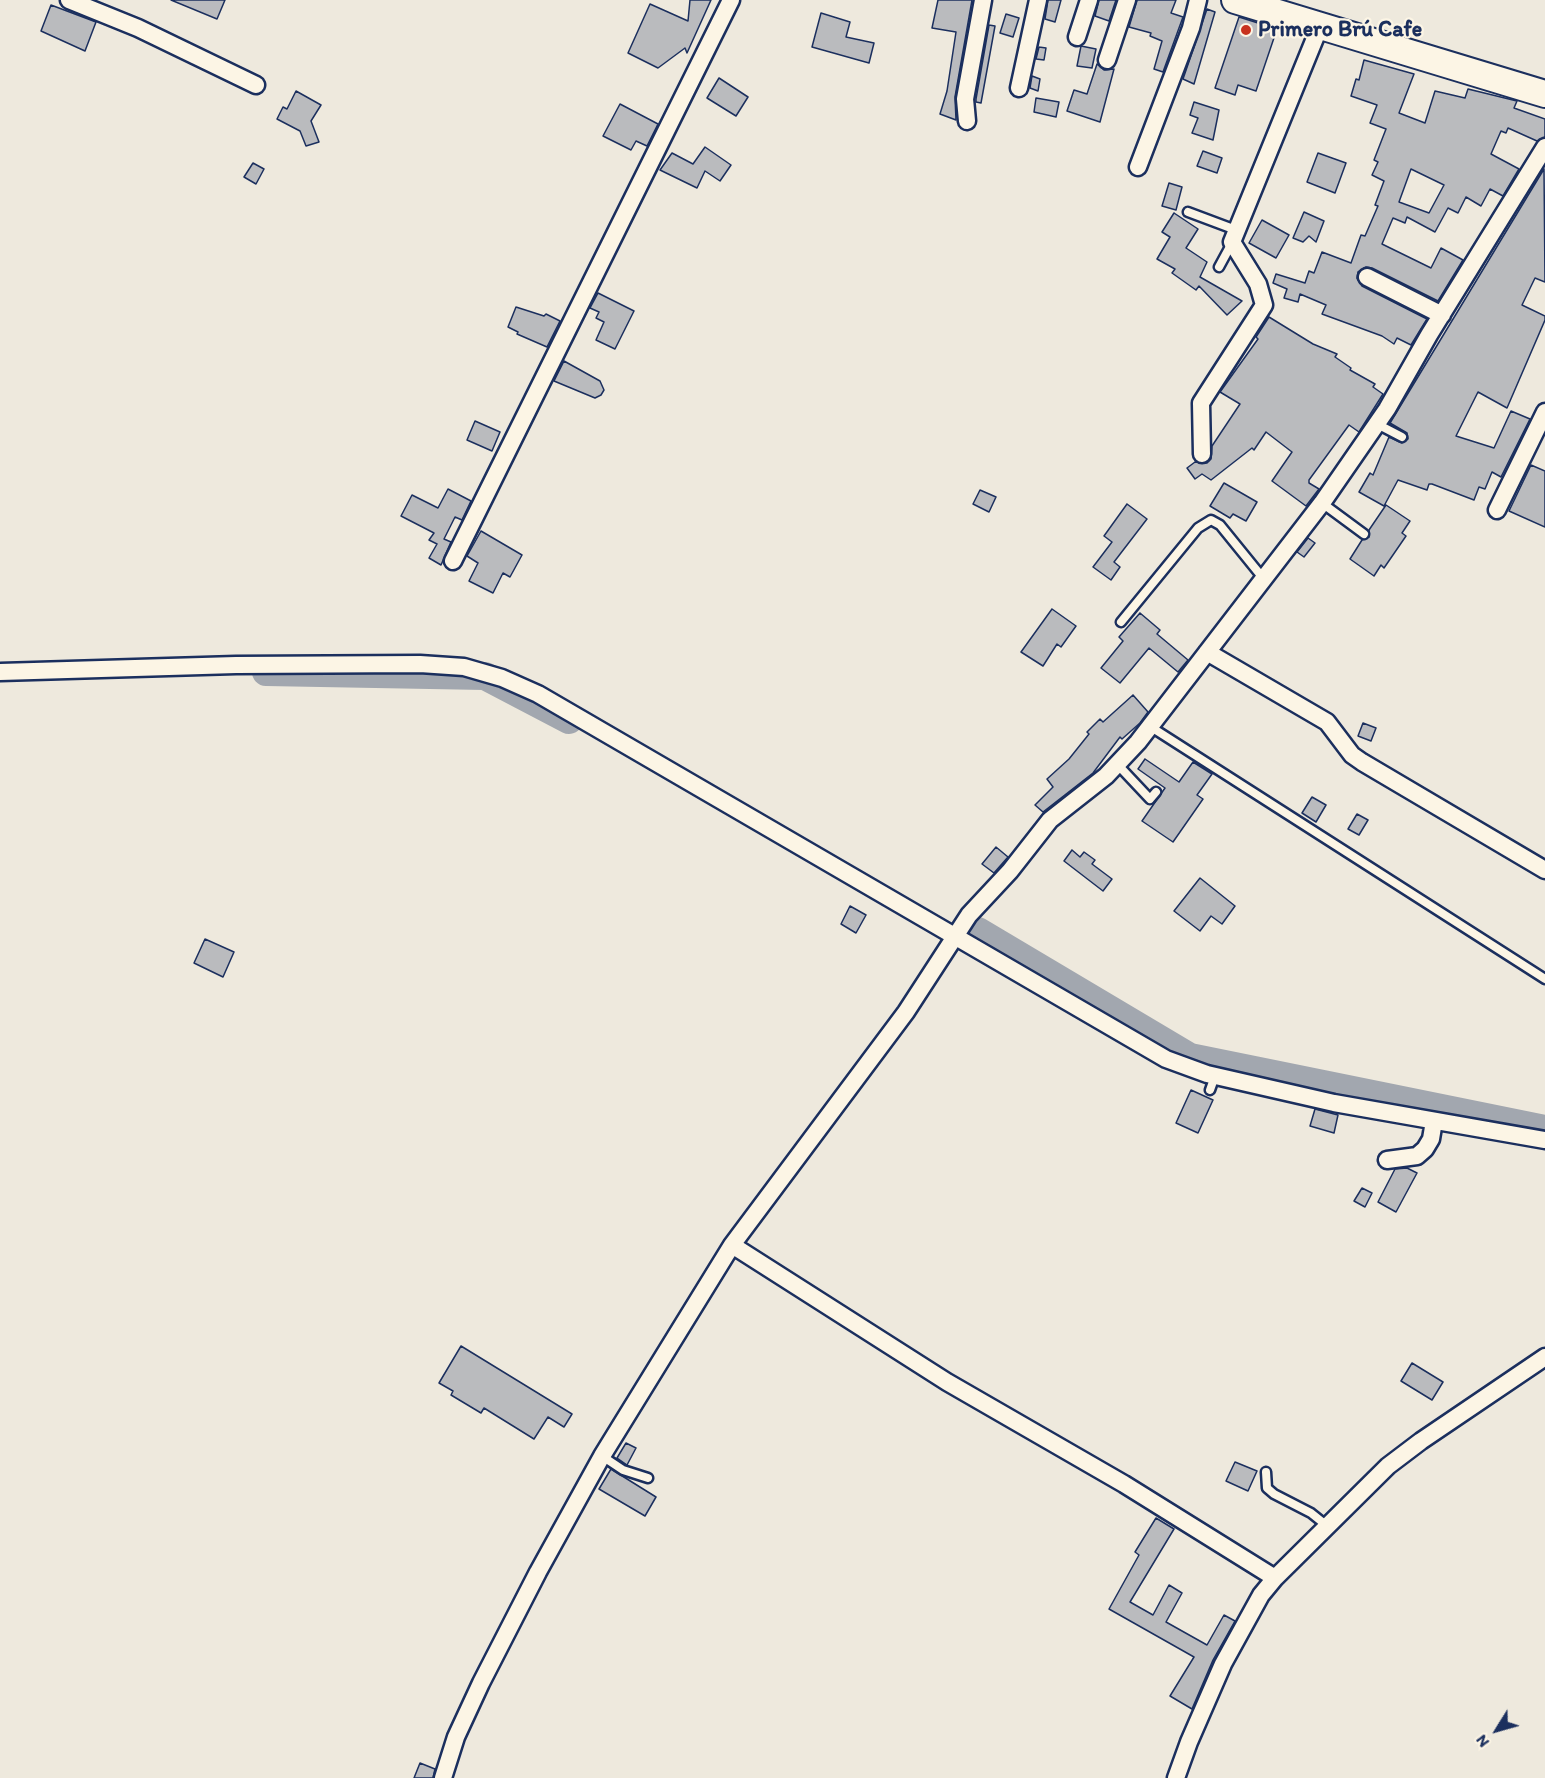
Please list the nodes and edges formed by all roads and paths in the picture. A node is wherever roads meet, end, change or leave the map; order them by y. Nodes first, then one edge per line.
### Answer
1 (69, 0) edge
2 (731, 0) edge
3 (983, 0) edge
4 (1038, 0) edge
5 (1089, 0) edge
6 (1127, 0) edge
7 (1198, 0) edge
8 (1235, 0) edge
9 (1320, 26) junction
10 (1077, 37) dead end
11 (1107, 60) dead end
12 (256, 86) dead end
13 (1019, 88) dead end
14 (1545, 94) edge
15 (967, 122) dead end
16 (1545, 147) edge
17 (1138, 167) dead end
18 (1188, 212) dead end
19 (1234, 236) junction
20 (1219, 267) dead end
21 (1367, 277) dead end
22 (1442, 315) junction
23 (1545, 412) edge
24 (1377, 423) junction
25 (1402, 437) dead end
26 (1202, 454) dead end
27 (1322, 503) junction
28 (1497, 510) dead end
29 (1364, 534) dead end
30 (453, 561) dead end
31 (1263, 578) junction
32 (1121, 622) dead end
33 (1207, 652) junction
34 (0, 672) edge
35 (1151, 727) junction
36 (1118, 765) junction
37 (1155, 792) dead end
38 (1545, 870) edge
39 (956, 936) junction
40 (1545, 979) edge
41 (1434, 1121) junction
42 (1545, 1140) edge
43 (1387, 1160) dead end
44 (732, 1245) junction
45 (1545, 1357) edge
46 (602, 1456) junction
47 (1266, 1472) dead end
48 (648, 1478) dead end
49 (1326, 1525) junction
50 (1275, 1578) junction
51 (446, 1777) edge
52 (1176, 1778) edge

1 - 12 street
2 - 30 street
3 - 15 street
4 - 13 street
5 - 10 street
6 - 11 street
7 - 17 street
8 - 9 main road
9 - 14 main road
9 - 19 street
16 - 22 street
18 - 19 lane
19 - 20 lane
19 - 26 street
21 - 22 street
22 - 24 street
23 - 28 street
24 - 25 lane
24 - 27 street
27 - 29 lane
27 - 31 street
31 - 32 lane
31 - 33 street
33 - 35 street
33 - 38 street
34 - 39 street
35 - 36 street
35 - 40 lane
36 - 37 lane
36 - 39 street
39 - 41 street
39 - 44 street
41 - 42 street
41 - 43 street
44 - 46 street
44 - 50 street
45 - 49 street
46 - 48 lane
46 - 51 street
47 - 49 lane
49 - 50 street
50 - 52 street

